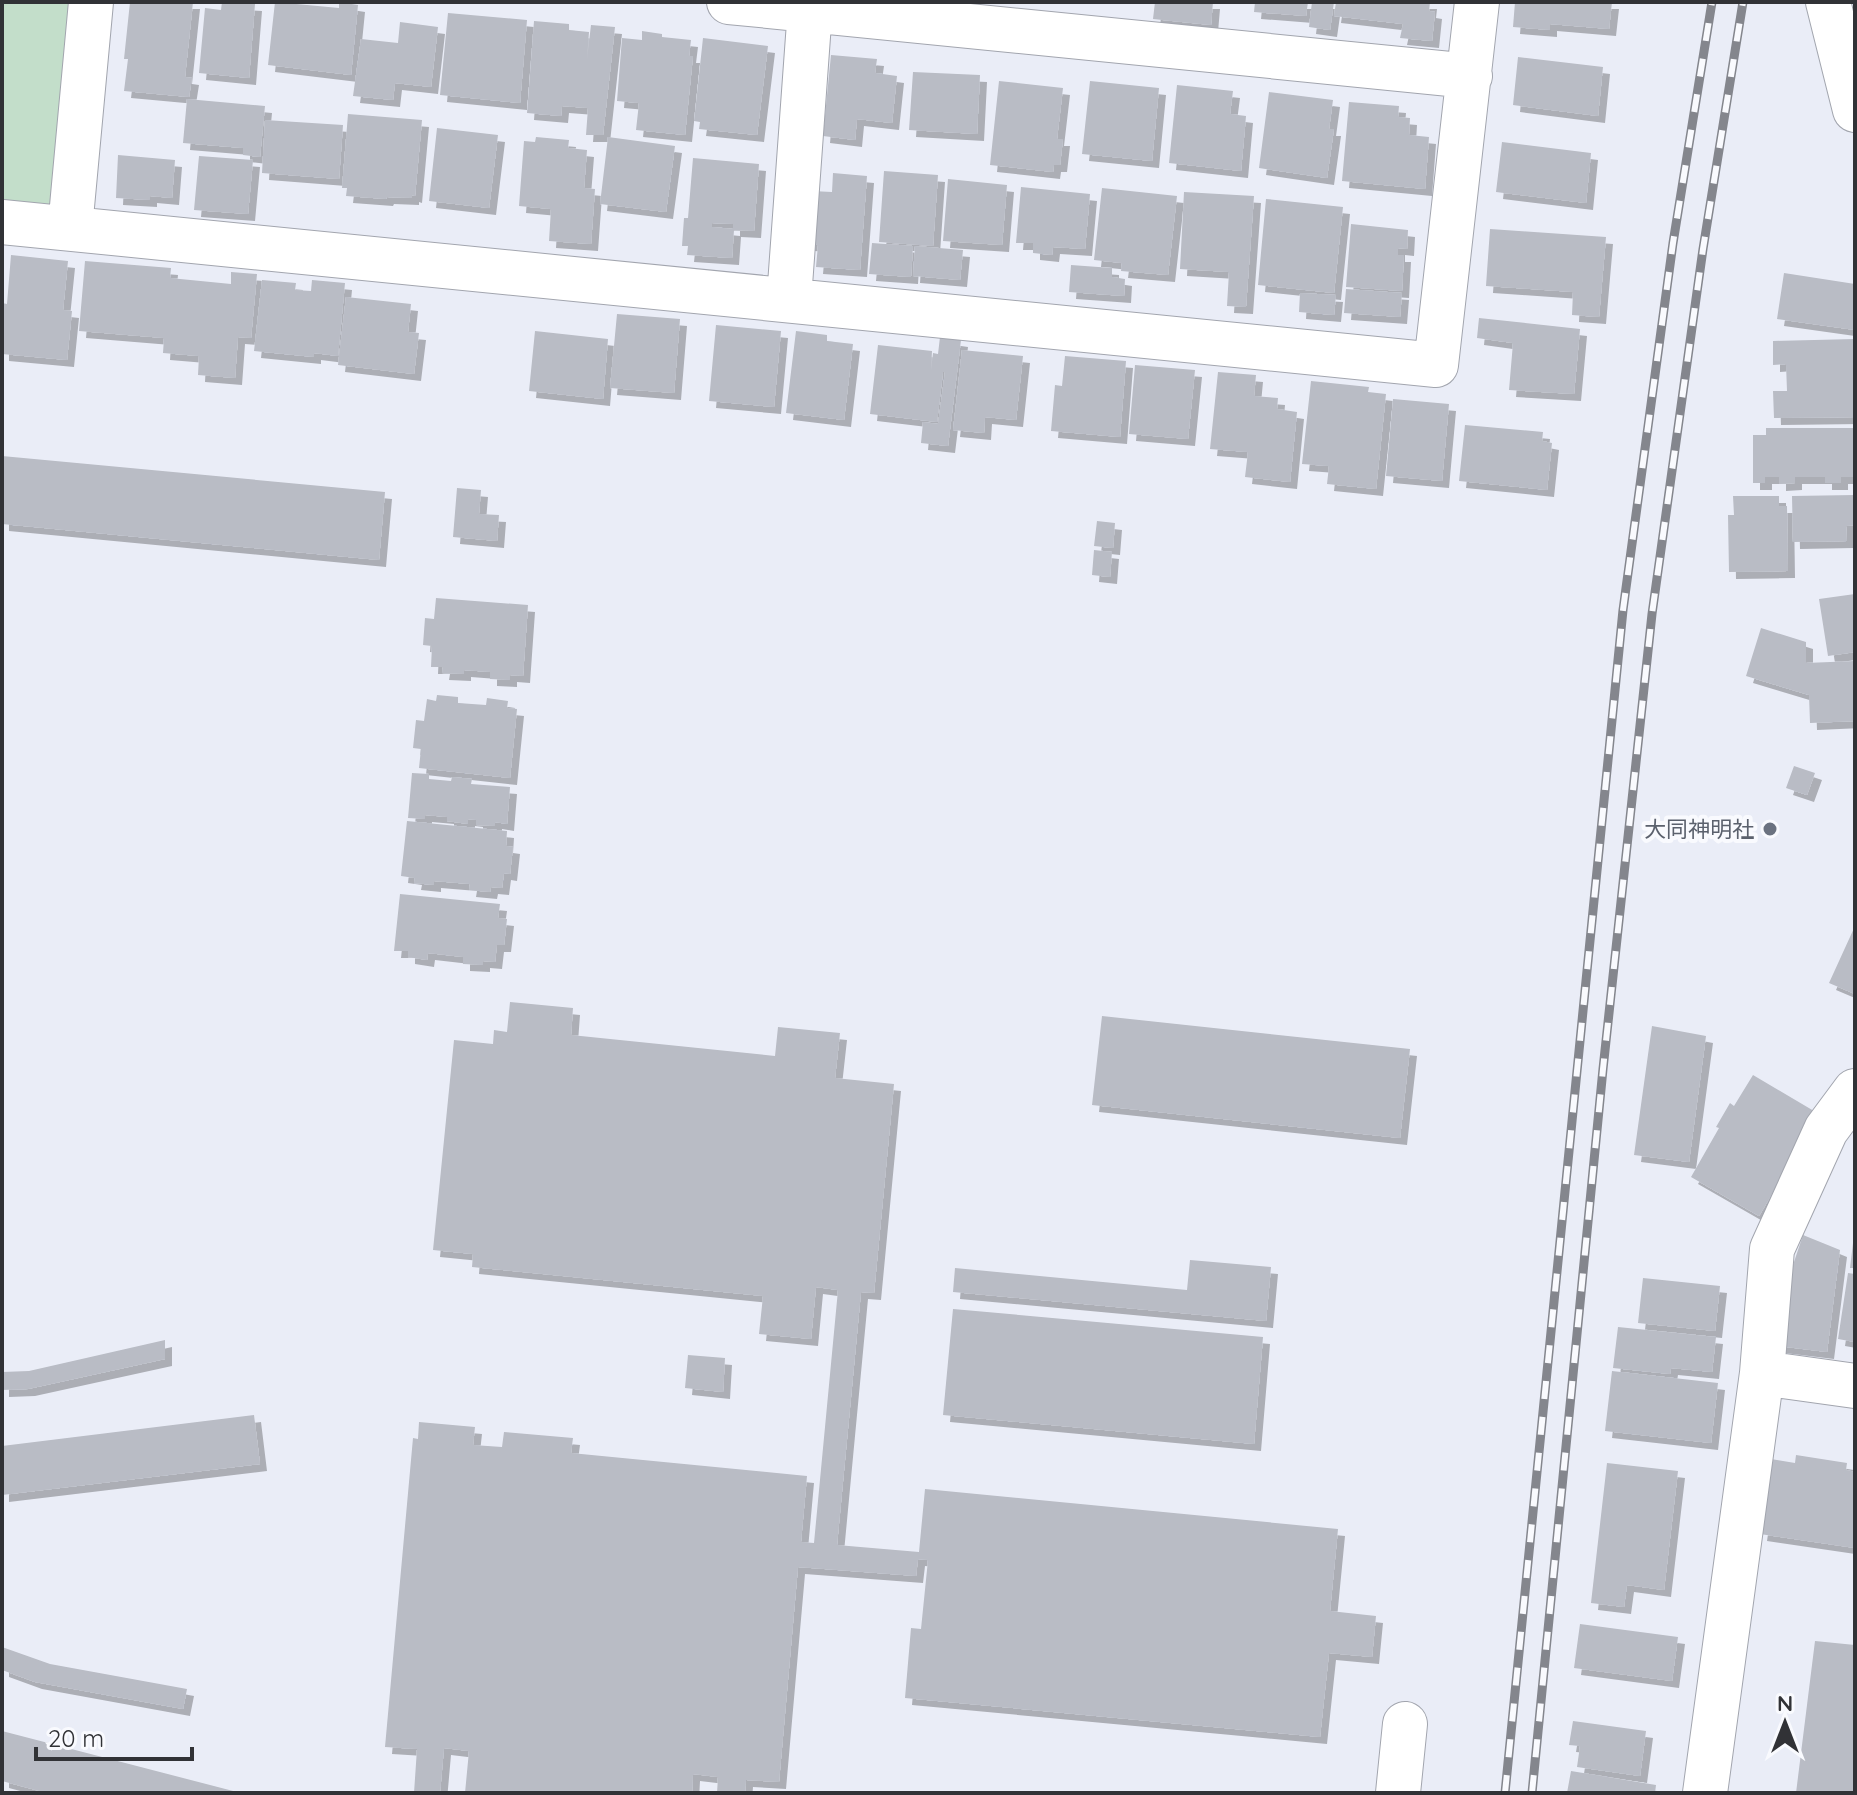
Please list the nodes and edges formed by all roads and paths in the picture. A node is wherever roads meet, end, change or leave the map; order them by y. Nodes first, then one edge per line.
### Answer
1 (91, 2) edge
2 (729, 2) edge
3 (1477, 2) edge
4 (1828, 2) edge
5 (810, 9) junction
6 (1470, 76) junction
7 (1855, 110) edge
8 (2, 222) edge
9 (70, 228) junction
10 (789, 299) junction
11 (1855, 1091) edge
12 (1762, 1373) junction
13 (1855, 1386) edge
14 (1405, 1724) dead end
15 (1398, 1793) edge
16 (1705, 1793) edge

1 - 9 street
2 - 5 street
3 - 6 street
4 - 7 street
5 - 6 street
5 - 10 street
6 - 10 street
8 - 9 street
9 - 10 street
11 - 12 street
12 - 13 street
12 - 16 street
14 - 15 street

